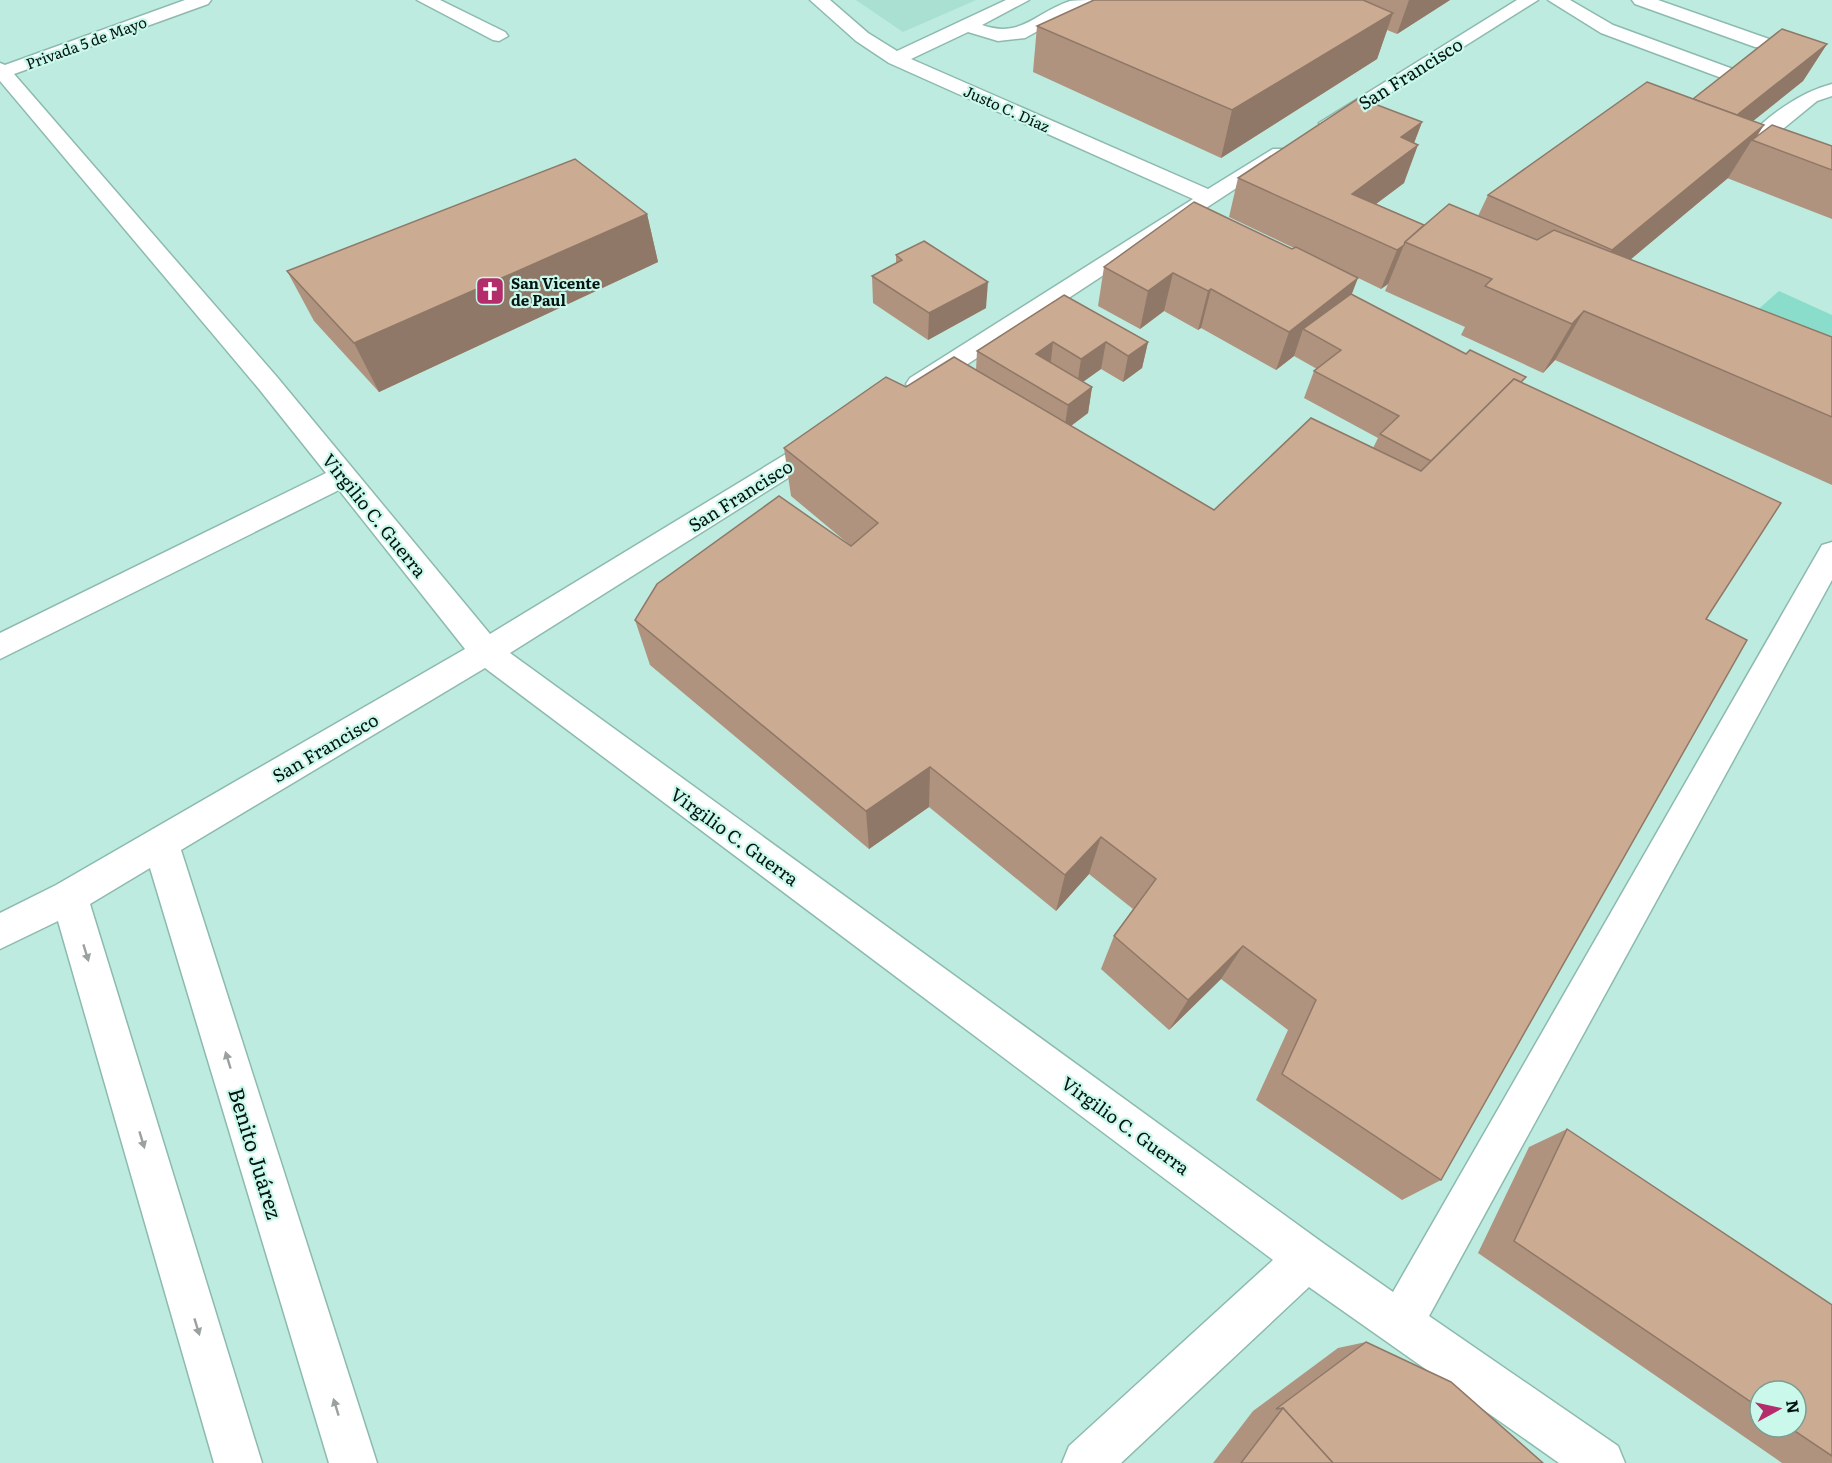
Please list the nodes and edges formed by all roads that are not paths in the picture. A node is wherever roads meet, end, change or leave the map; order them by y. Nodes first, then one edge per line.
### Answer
1 (202, 0) edge
2 (426, 0) edge
3 (819, 0) edge
4 (1020, 0) edge
5 (1085, 0) edge
6 (1529, 0) edge
7 (1557, 0) edge
8 (1641, 0) edge
9 (966, 25) junction
10 (499, 36) dead end
11 (1762, 42) edge
12 (896, 59) junction
13 (1, 70) edge
14 (1726, 73) edge
15 (1832, 90) edge
16 (1832, 191) edge
17 (1207, 197) junction
18 (1177, 217) junction
19 (1209, 233) edge
20 (896, 398) edge
21 (846, 429) edge
22 (344, 476) junction
23 (1832, 553) edge
24 (0, 647) edge
25 (486, 652) junction
26 (161, 844) junction
27 (69, 897) junction
28 (0, 932) edge
29 (1307, 1259) junction
30 (1401, 1322) junction
31 (238, 1463) edge
32 (353, 1463) edge
33 (1086, 1463) edge
34 (1601, 1463) edge

1 - 13 street, Privada 5 de Mayo
2 - 10 street
3 - 12 street, Justo C. Díaz
4 - 9 street
5 - 9 street
6 - 17 street, San Francisco
7 - 14 street
8 - 11 street
9 - 12 street
12 - 17 street, Justo C. Díaz
13 - 22 street, Virgilio C. Guerra
15 - 16 street
17 - 18 street, San Francisco
18 - 19 street
18 - 20 street, San Francisco
21 - 25 street, San Francisco
22 - 24 street
22 - 25 street, Virgilio C. Guerra
23 - 30 street
25 - 26 street, San Francisco
25 - 29 street, Virgilio C. Guerra
26 - 27 street, San Francisco
32 -> 26 street, Benito Juárez
27 - 28 street, San Francisco
27 -> 31 street
29 - 30 street, Virgilio C. Guerra
29 - 33 street
30 - 34 street, Virgilio C. Guerra

